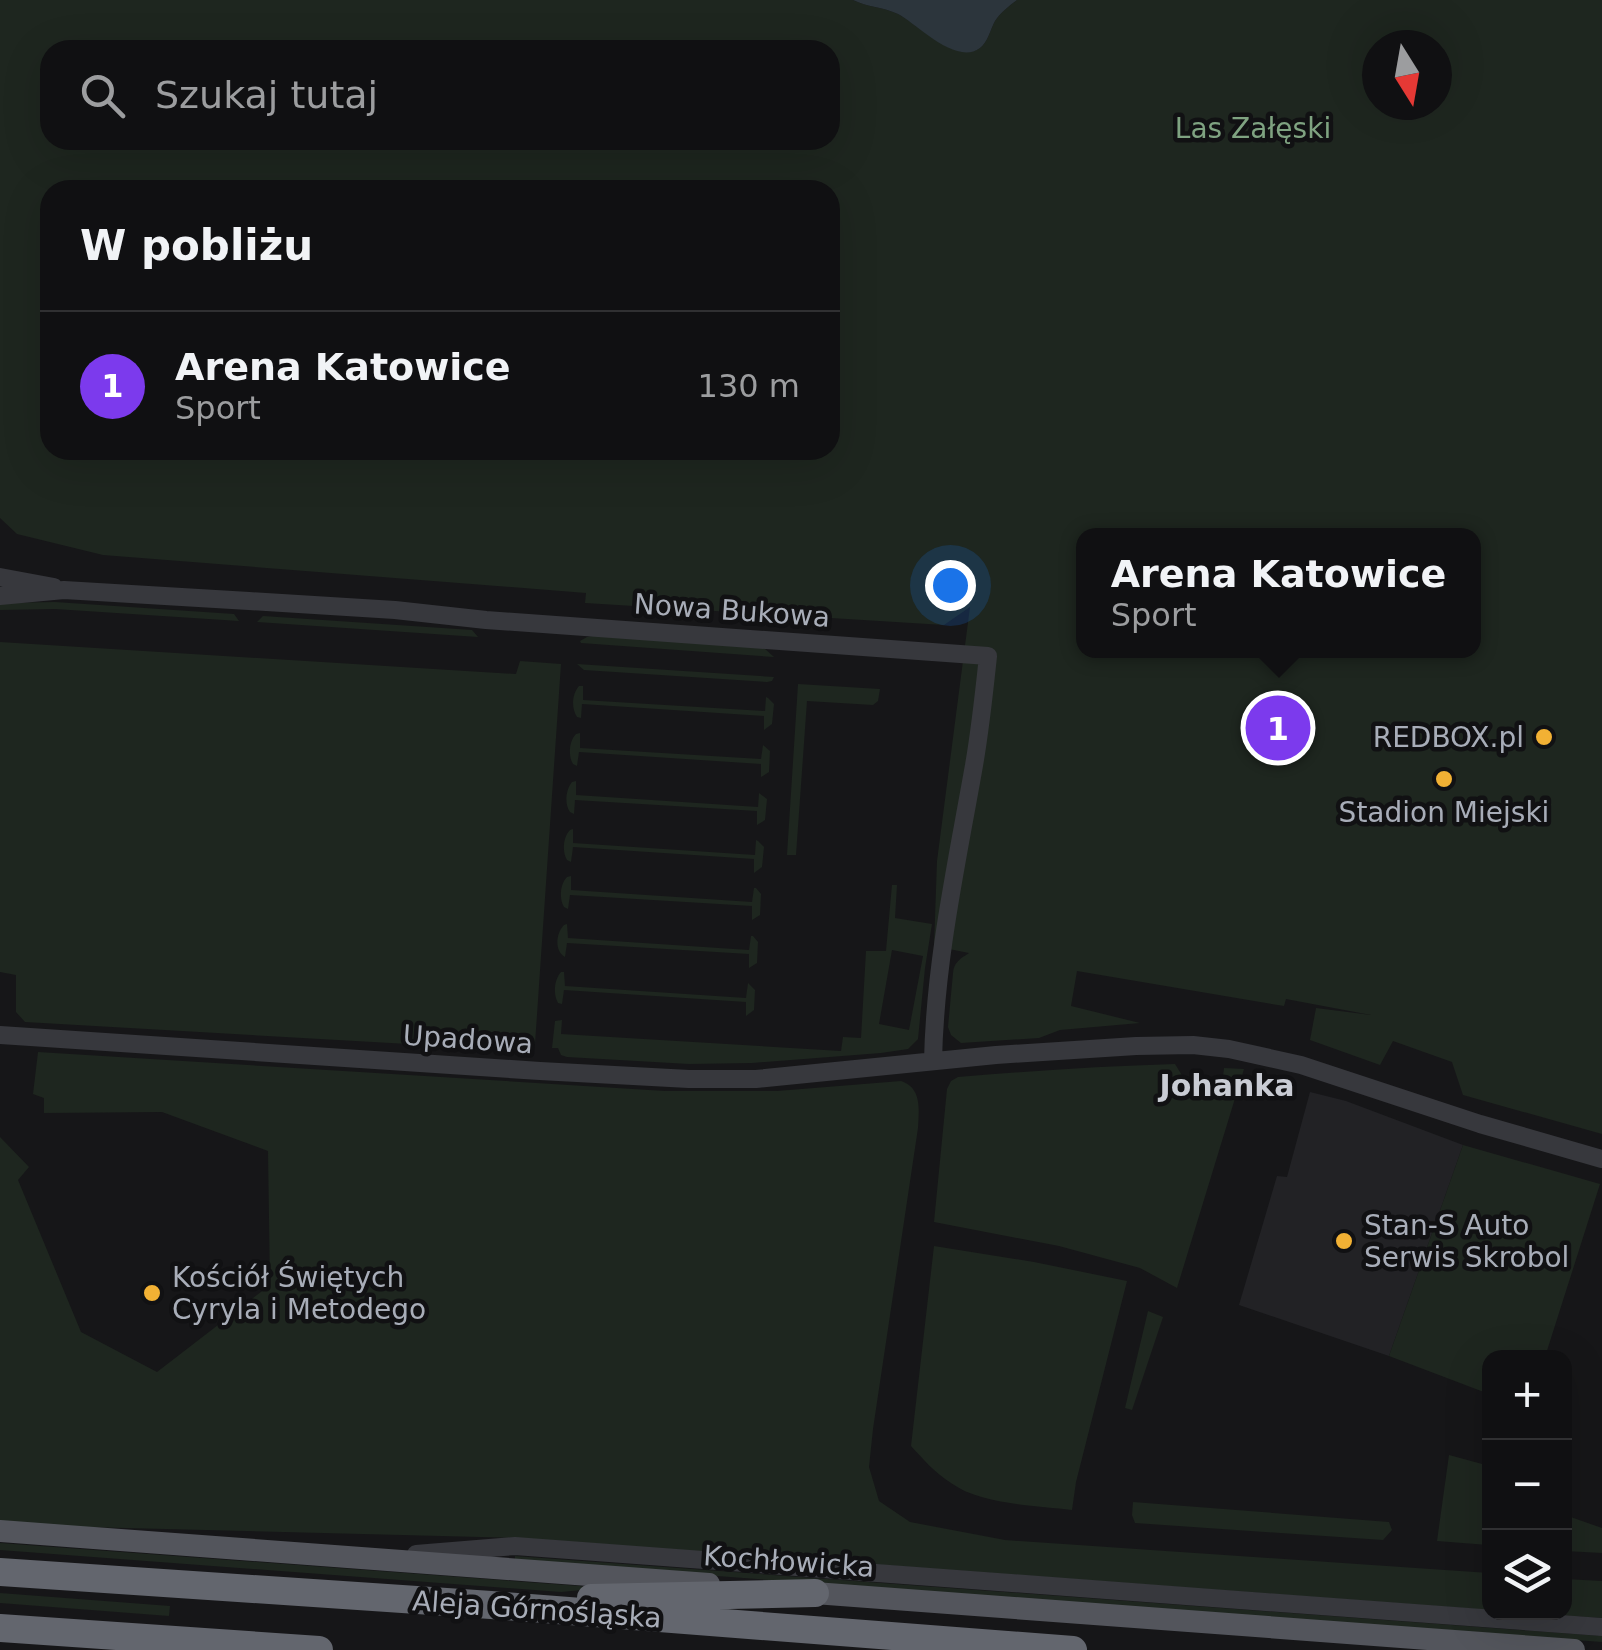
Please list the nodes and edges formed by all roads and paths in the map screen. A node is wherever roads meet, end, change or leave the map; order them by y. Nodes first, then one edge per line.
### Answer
1 (0, 577) edge
2 (64, 590) junction
3 (0, 596) edge
4 (0, 1034) edge
5 (933, 1061) junction
6 (1602, 1159) edge
7 (0, 1531) edge
8 (376, 1558) junction
9 (0, 1572) edge
10 (815, 1593) junction
11 (491, 1606) junction
12 (1602, 1627) edge
13 (0, 1628) edge
14 (319, 1650) edge
15 (1073, 1650) edge
16 (1574, 1650) edge

1 - 2 street, Nowa Bukowa
2 - 3 street, Nowa Bukowa
2 - 5 street, Nowa Bukowa
4 - 5 street, Upadowa
5 - 6 street, Upadowa
7 - 8 main road, Kochłowicka
8 - 10 main road, Kochłowicka
8 - 12 street
9 - 11 highway, Aleja Górnośląska
10 - 11 highway
10 - 16 main road, Kochłowicka
11 - 15 highway, Aleja Górnośląska
13 - 14 highway

